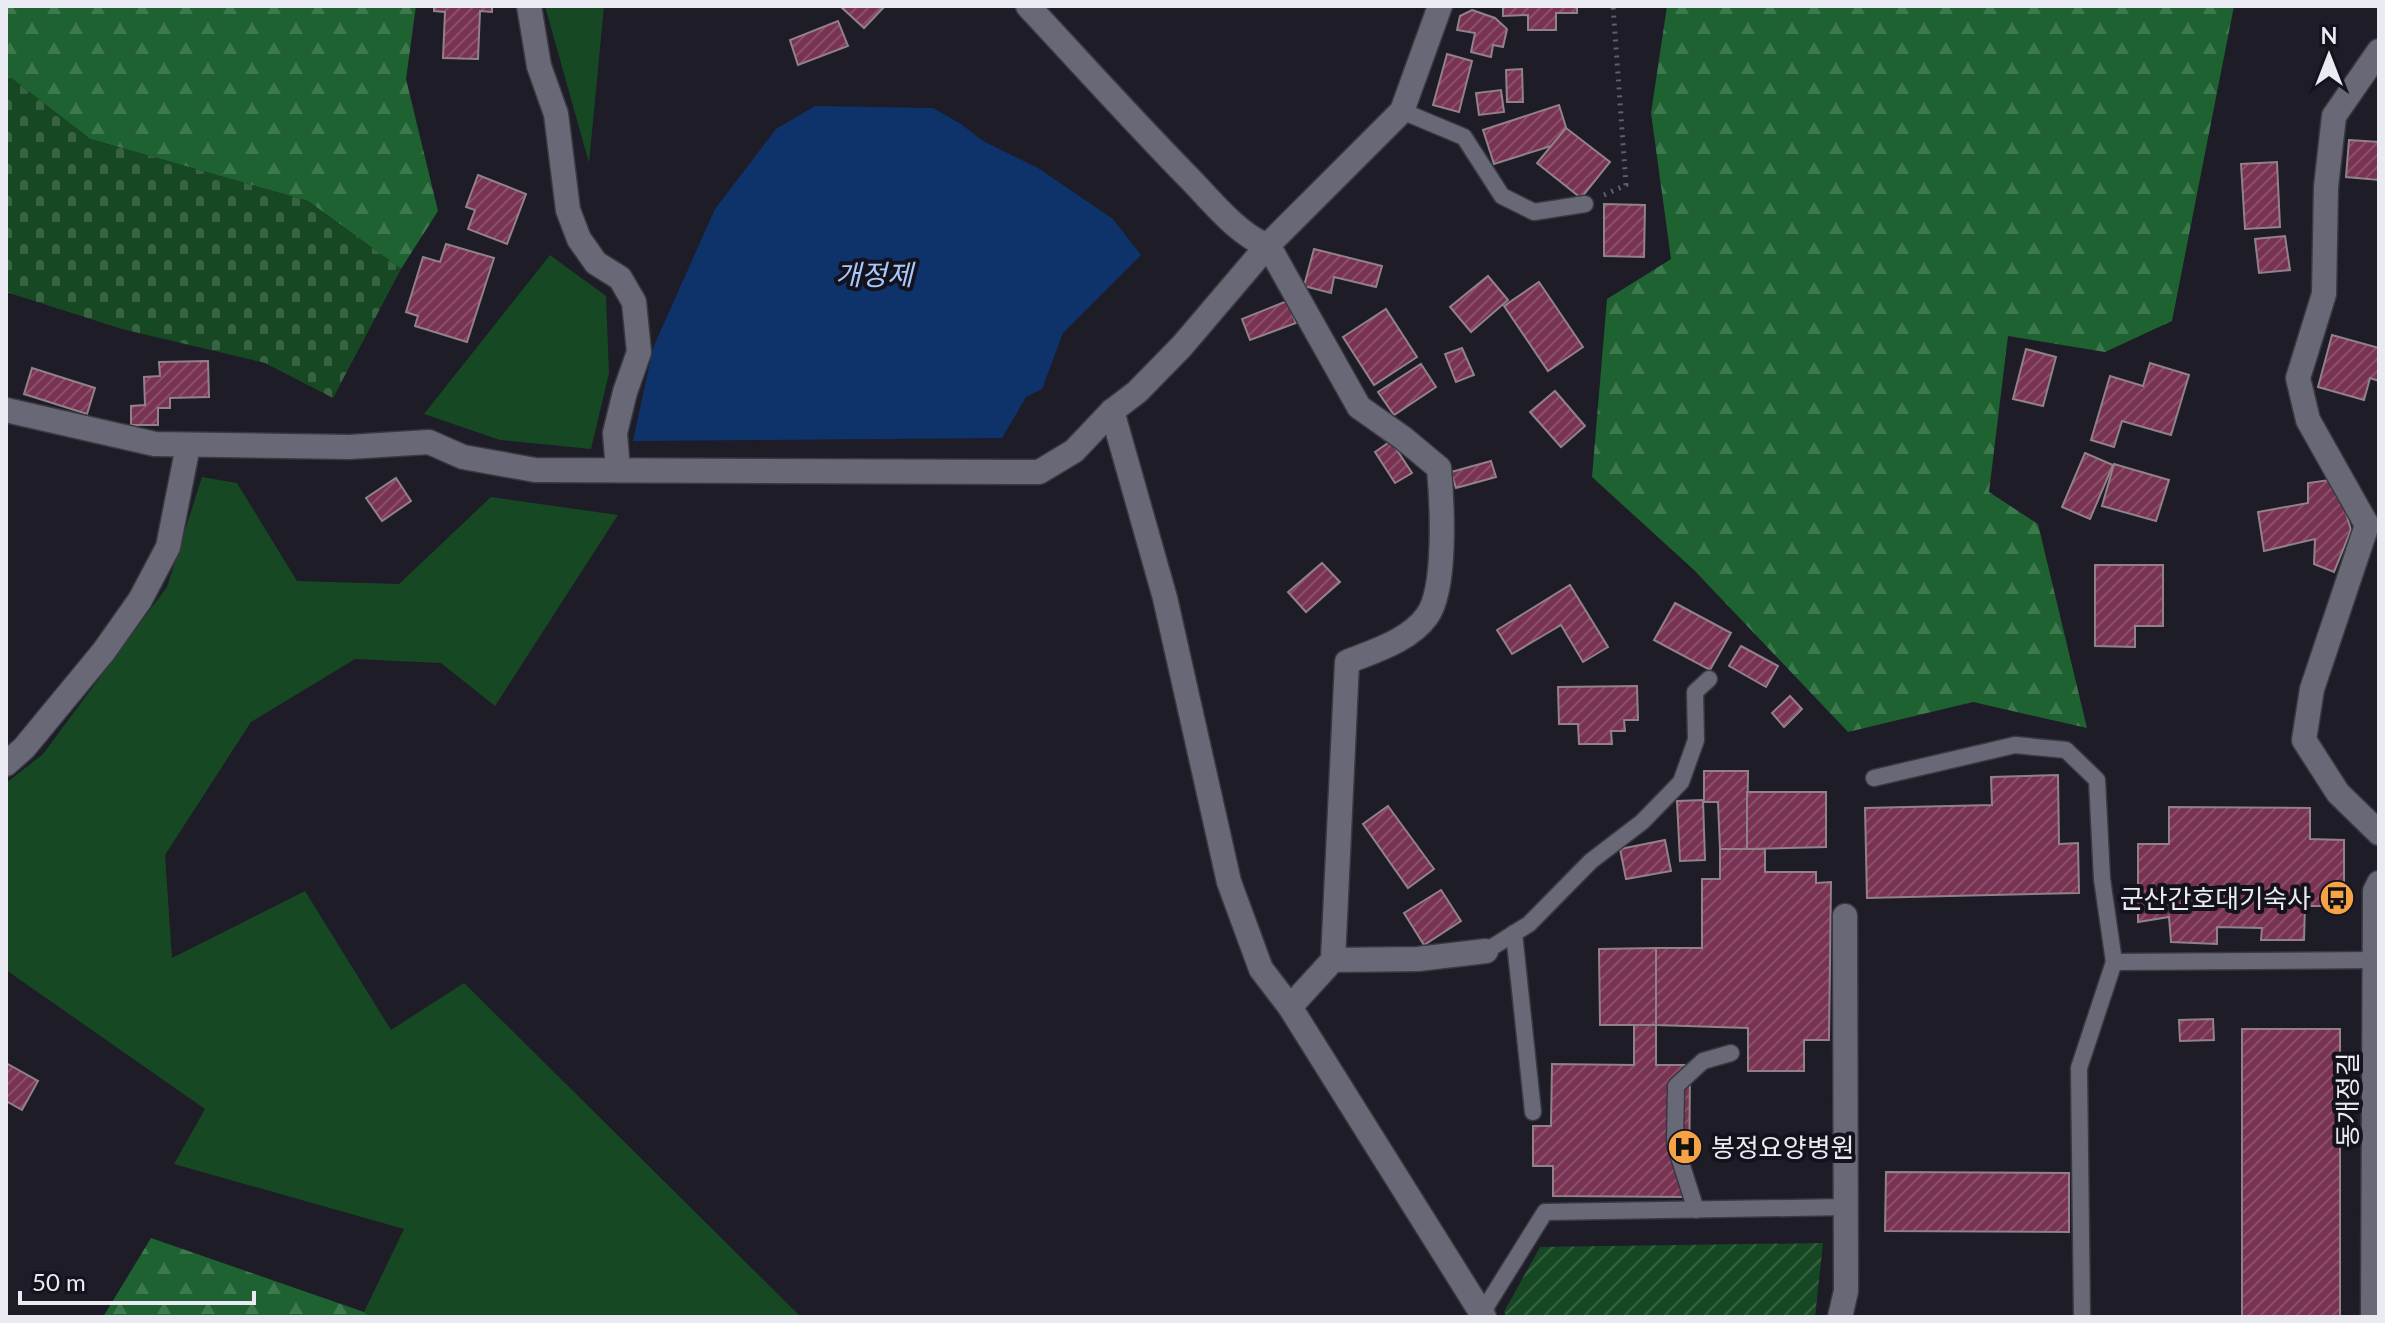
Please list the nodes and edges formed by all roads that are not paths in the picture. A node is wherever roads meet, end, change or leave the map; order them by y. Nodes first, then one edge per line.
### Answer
1 (529, 6) edge
2 (1440, 6) edge
3 (1034, 7) edge
4 (2379, 51) edge
5 (1402, 111) junction
6 (1585, 204) road end
7 (1268, 245) junction
8 (6, 410) edge
9 (1112, 411) junction
10 (188, 446) junction
11 (618, 470) junction
12 (1709, 679) dead end
13 (6, 764) edge
14 (1874, 778) dead end
15 (2379, 833) edge
16 (2379, 883) edge
17 (1845, 916) dead end
18 (1514, 933) junction
19 (1486, 951) joint
20 (1333, 960) junction
21 (2375, 960) junction
22 (2114, 962) junction
23 (1290, 1007) junction
24 (1731, 1053) dead end
25 (2377, 1066) edge
26 (1533, 1112) dead end
27 (1846, 1207) junction
28 (1696, 1210) junction
29 (1483, 1315) edge
30 (1840, 1317) edge
31 (2082, 1317) edge
32 (2373, 1317) edge

1 - 11 street
2 - 5 street
3 - 7 street
4 - 15 street
5 - 6 lane
5 - 7 street
7 - 9 street
7 - 20 street
8 - 10 street
9 - 11 street
9 - 23 street
10 - 11 street
10 - 13 street
12 - 18 lane
14 - 22 lane
16 - 21 street, 동개정길
17 - 27 street
18 - 19 lane
18 - 26 lane
19 - 20 street
20 - 23 street
21 - 22 lane
21 - 25 street, 동개정길
22 - 31 lane
23 - 29 street
24 - 28 lane
25 - 32 street, 동개정길
27 - 28 lane
27 - 30 street
28 - 29 lane

